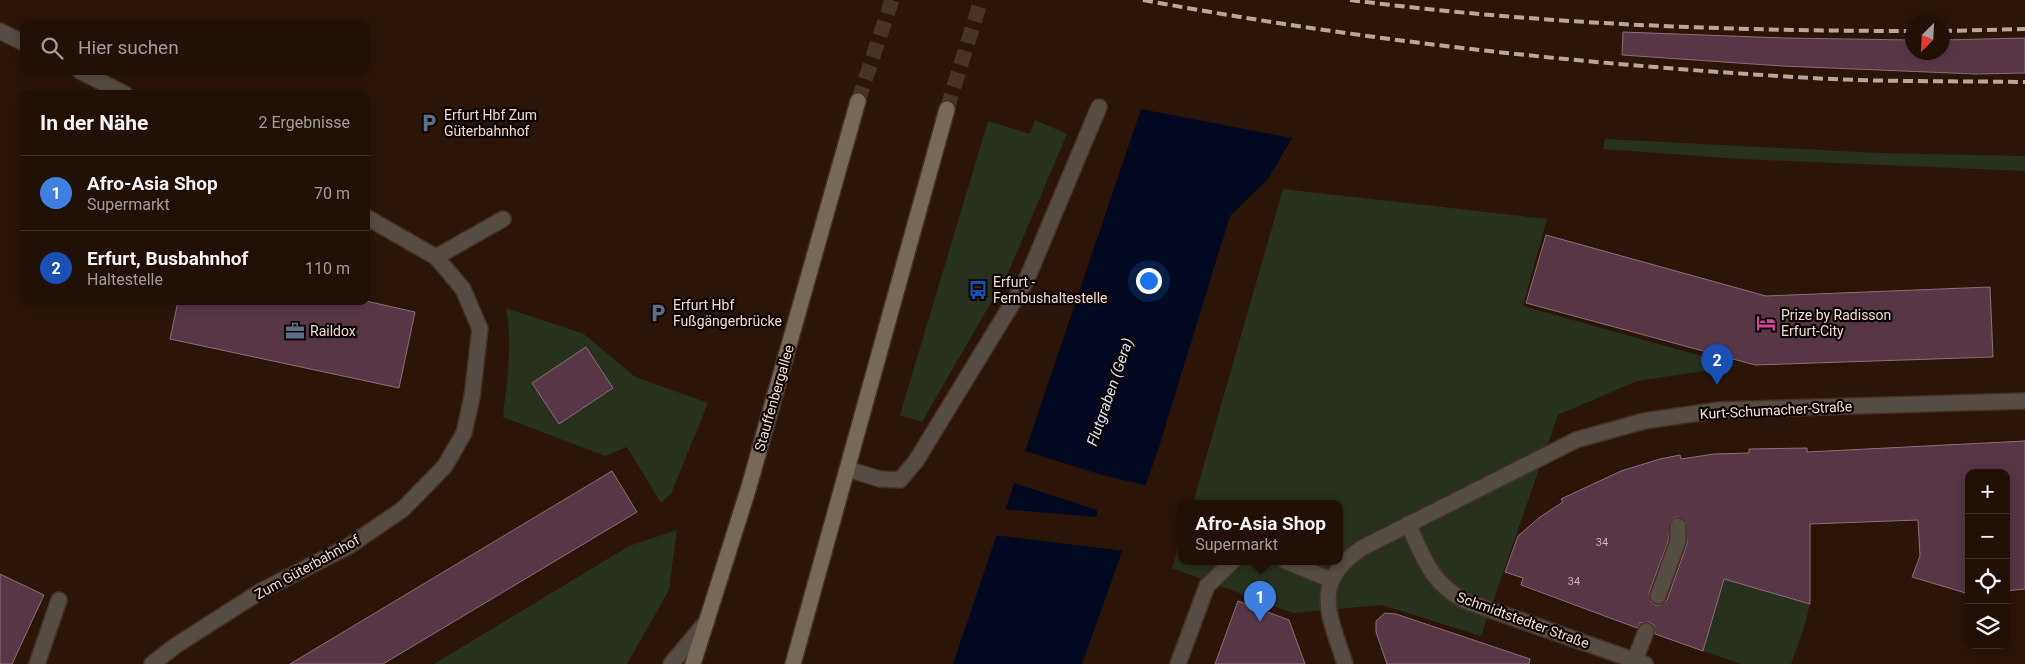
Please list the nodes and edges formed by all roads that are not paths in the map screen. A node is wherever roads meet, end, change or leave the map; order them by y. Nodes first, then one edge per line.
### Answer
1 (0, 31) edge
2 (20, 41) edge
3 (88, 75) edge
4 (117, 90) edge
5 (858, 101) tunnel mouth
6 (1099, 107) dead end
7 (947, 109) tunnel mouth
8 (370, 218) edge
9 (503, 219) dead end
10 (436, 256) junction
11 (2025, 401) edge
12 (847, 469) junction
13 (1408, 524) junction
14 (1678, 526) dead end
15 (1343, 563) edge
16 (1229, 565) edge
17 (1295, 565) edge
18 (1341, 565) edge
19 (1331, 580) junction
20 (1658, 596) dead end
21 (59, 600) dead end
22 (708, 620) junction
23 (1646, 631) dead end
24 (1640, 662) edge
25 (37, 664) edge
26 (152, 664) edge
27 (671, 664) edge
28 (693, 664) edge
29 (793, 664) edge
30 (1178, 664) edge
31 (1345, 664) edge

1 - 2 street
3 - 4 street
5 - 22 main road, Stauffenbergallee
6 - 12 street
7 - 12 main road
8 - 10 street, Zum Güterbahnhof
9 - 10 street
10 - 26 street, Zum Güterbahnhof
11 - 13 street, Kurt-Schumacher-Straße
12 - 29 main road
13 - 15 street, Kurt-Schumacher-Straße
13 - 24 street, Schmidtstedter Straße
14 - 20 street
16 - 30 street
17 - 19 street
18 - 19 street, Kurt-Schumacher-Straße
19 - 31 street
21 - 25 street
22 - 27 street
22 - 28 main road, Stauffenbergallee
23 - 24 street

